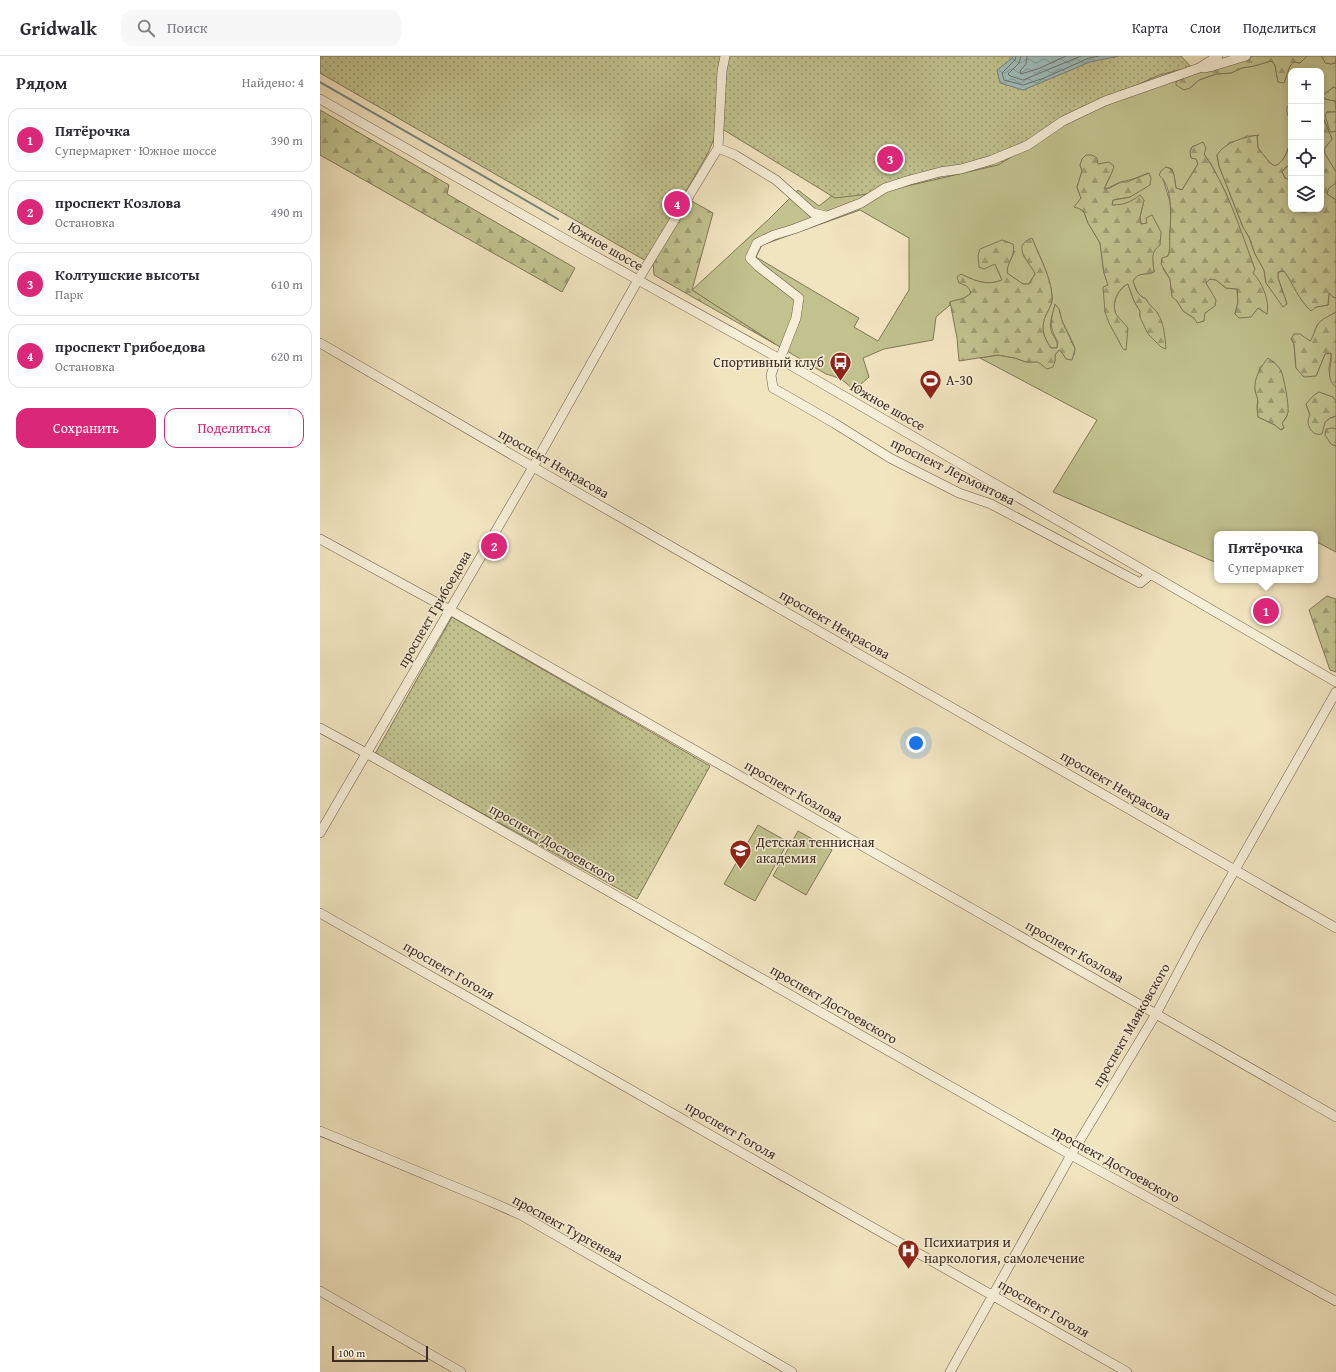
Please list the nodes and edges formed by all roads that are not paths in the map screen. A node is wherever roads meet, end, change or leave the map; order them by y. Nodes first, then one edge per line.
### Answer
1 (725, 56) edge
2 (1218, 56) edge
3 (1246, 56) edge
4 (1198, 68) junction
5 (320, 98) edge
6 (718, 148) junction
7 (826, 216) junction
8 (638, 280) junction
9 (320, 343) edge
10 (778, 359) junction
11 (533, 467) junction
12 (320, 539) edge
13 (1150, 575) junction
14 (450, 610) junction
15 (1336, 682) edge
16 (1336, 692) edge
17 (320, 728) edge
18 (366, 753) junction
19 (320, 833) edge
20 (1235, 869) junction
21 (320, 913) edge
22 (1336, 928) edge
23 (1156, 1014) junction
24 (1336, 1117) edge
25 (320, 1131) edge
26 (1071, 1155) junction
27 (320, 1291) edge
28 (993, 1295) junction
29 (1336, 1301) edge
30 (461, 1372) edge
31 (792, 1372) edge
32 (950, 1372) edge
33 (1127, 1372) edge

1 - 6 street, проспект Грибоедова
2 - 4 street
3 - 4 street
4 - 7 street
5 - 8 street, Южное шоссе
6 - 7 street
6 - 8 street, проспект Грибоедова
7 - 10 street
8 - 10 street, Южное шоссе
8 - 11 street, проспект Грибоедова
9 - 11 street, проспект Некрасова
10 - 13 street, Южное шоссе
10 - 13 street, проспект Лермонтова
11 - 14 street, проспект Грибоедова
11 - 20 street, проспект Некрасова
12 - 14 street, проспект Козлова
13 - 15 street, Южное шоссе
14 - 18 street, проспект Грибоедова
14 - 23 street, проспект Козлова
16 - 20 street, проспект Маяковского
17 - 18 street, проспект Достоевского
18 - 19 street, проспект Грибоедова
18 - 26 street, проспект Достоевского
20 - 22 street, проспект Некрасова
20 - 23 street, проспект Маяковского
21 - 28 street, проспект Гоголя
23 - 24 street, проспект Козлова
23 - 26 street, проспект Маяковского
25 - 31 street, проспект Тургенева
26 - 28 street, проспект Маяковского
26 - 29 street, проспект Достоевского
27 - 30 street
28 - 32 street, проспект Маяковского
28 - 33 street, проспект Гоголя

